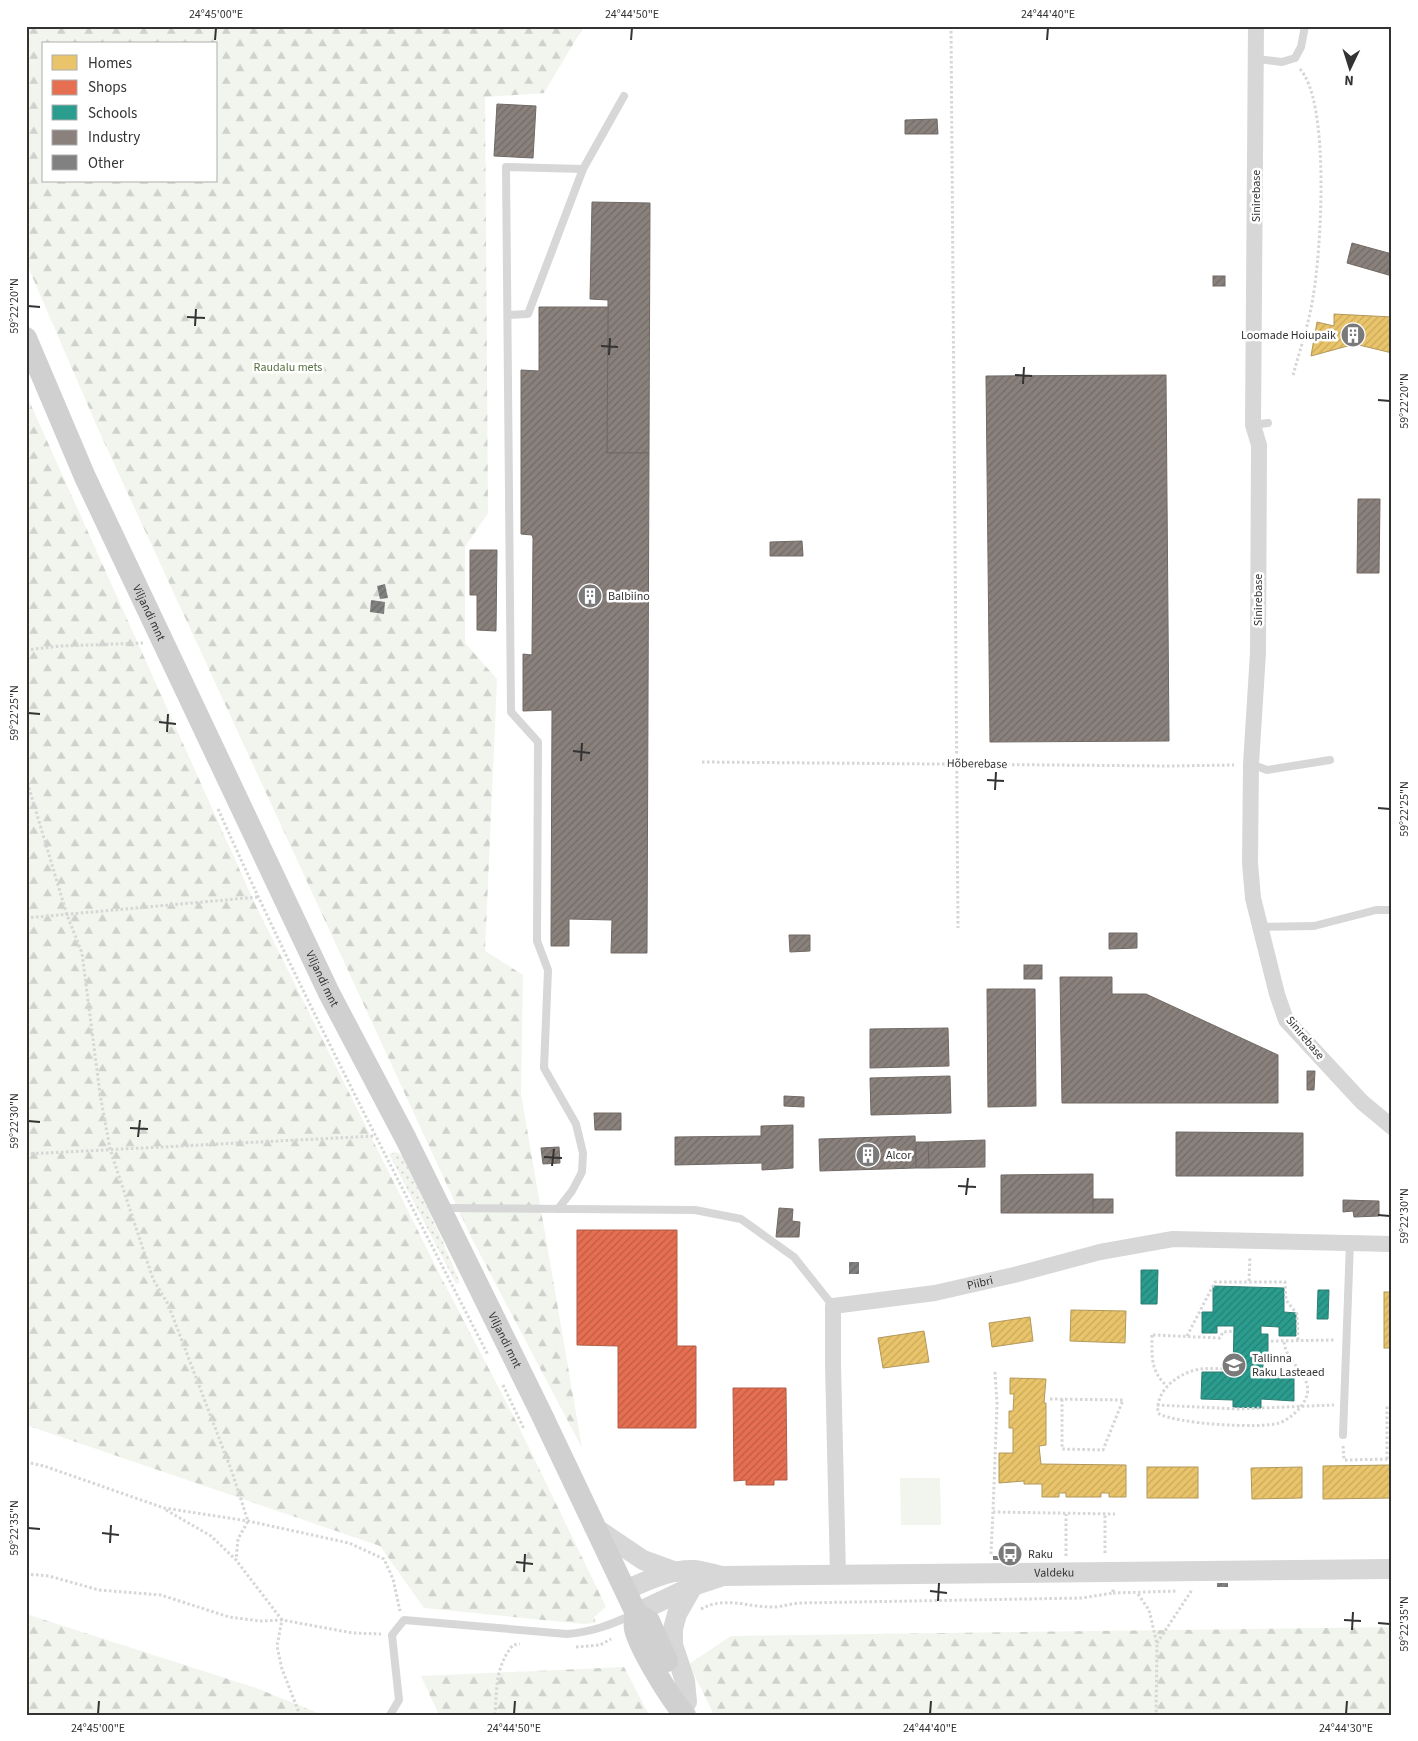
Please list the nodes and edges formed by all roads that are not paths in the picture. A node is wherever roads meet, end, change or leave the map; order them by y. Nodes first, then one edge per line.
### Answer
1 (1256, 26) edge
2 (1305, 26) edge
3 (1257, 58) junction
4 (624, 96) dead end
5 (583, 169) junction
6 (508, 314) junction
7 (26, 338) edge
8 (1330, 760) dead end
9 (1252, 764) junction
10 (1392, 910) edge
11 (1260, 927) junction
12 (1392, 1127) edge
13 (440, 1208) junction
14 (558, 1209) junction
15 (1350, 1242) junction
16 (1392, 1244) edge
17 (833, 1306) junction
18 (1343, 1435) road end
19 (594, 1527) junction
20 (1392, 1569) edge
21 (676, 1572) junction
22 (838, 1575) junction
23 (723, 1576) junction
24 (692, 1586) junction
25 (625, 1590) junction
26 (636, 1613) junction
27 (688, 1711) edge
28 (390, 1715) edge

1 - 3 street, Sinirebase
2 - 3 lane
3 - 9 street, Sinirebase
4 - 5 lane
5 - 6 lane
5 - 6 lane
6 - 14 lane
7 - 13 main road, Viljandi mnt
8 - 9 lane
9 - 11 street, Sinirebase
10 - 11 lane
11 - 12 street, Sinirebase
13 - 14 lane
13 - 19 main road, Viljandi mnt
14 - 17 lane
15 - 16 street, Piibri
15 - 17 street, Piibri
15 - 18 lane
17 - 22 street
19 - 21 street
19 - 25 main road, Viljandi mnt
20 - 22 street, Valdeku
21 - 23 street
21 - 25 street
22 - 23 street, Valdeku
23 - 24 street, Valdeku
24 - 26 street, Valdeku
24 - 27 street
25 - 26 main road, Viljandi mnt
26 - 27 main road, Viljandi mnt
26 - 28 lane

